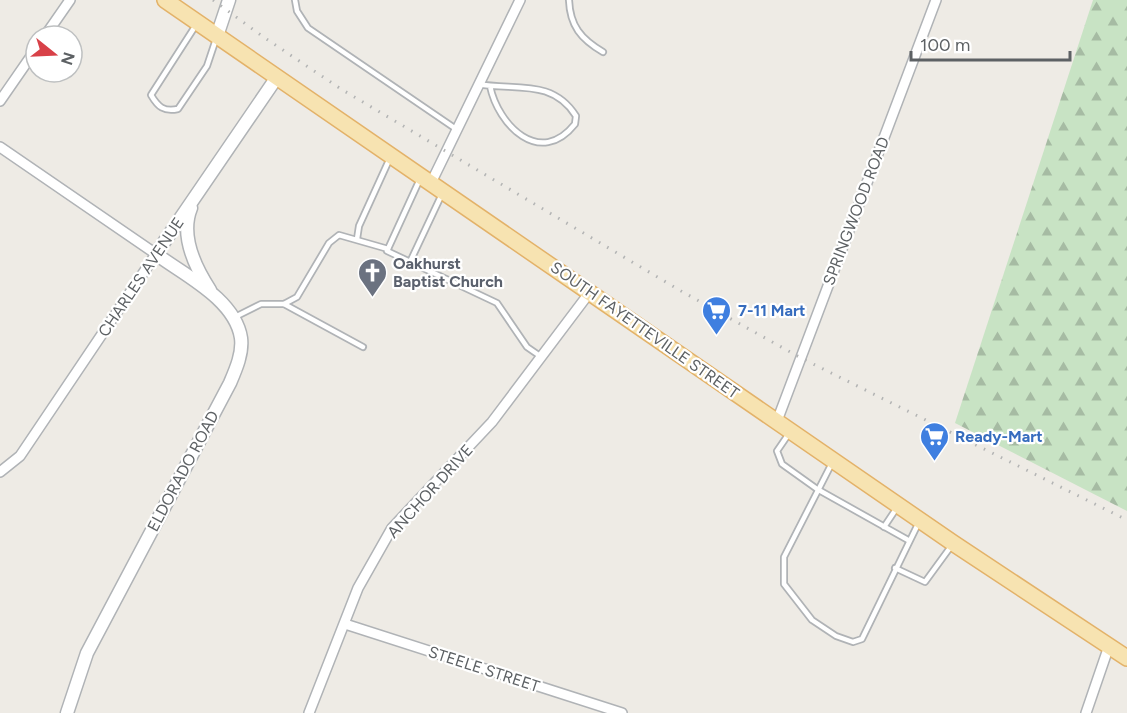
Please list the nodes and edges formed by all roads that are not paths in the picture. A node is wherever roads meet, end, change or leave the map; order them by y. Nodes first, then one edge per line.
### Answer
1 (70, 0) edge
2 (165, 0) edge
3 (229, 0) edge
4 (295, 0) edge
5 (520, 0) edge
6 (569, 0) edge
7 (936, 0) edge
8 (198, 23) junction
9 (53, 24) edge
10 (217, 36) junction
11 (603, 52) dead end
12 (24, 66) edge
13 (277, 77) junction
14 (478, 84) junction
15 (490, 86) junction
16 (0, 101) edge
17 (456, 129) junction
18 (0, 147) edge
19 (392, 156) junction
20 (432, 184) junction
21 (195, 198) junction
22 (357, 239) junction
23 (388, 249) junction
24 (156, 254) junction
25 (410, 262) junction
26 (590, 292) junction
27 (214, 296) junction
28 (284, 304) junction
29 (233, 318) junction
30 (363, 347) dead end
31 (541, 357) junction
32 (777, 421) junction
33 (791, 431) junction
34 (834, 460) junction
35 (0, 472) edge
36 (817, 489) junction
37 (899, 505) junction
38 (921, 520) junction
39 (884, 527) junction
40 (908, 540) junction
41 (953, 543) junction
42 (895, 568) junction
43 (345, 624) junction
44 (1109, 646) junction
45 (1127, 658) edge
46 (67, 713) edge
47 (309, 713) edge
48 (622, 713) edge
49 (1086, 713) edge

1 - 9 street
2 - 8 main road, SOUTH FAYETTEVILLE STREET
3 - 10 street
4 - 17 lane
5 - 14 street
6 - 11 lane
7 - 32 street, SPRINGWOOD ROAD
8 - 10 main road, SOUTH FAYETTEVILLE STREET
8 - 10 lane
10 - 13 main road, SOUTH FAYETTEVILLE STREET
12 - 16 street
13 - 19 main road, SOUTH FAYETTEVILLE STREET
13 - 21 street, CHARLES AVENUE
14 - 15 lane
14 - 17 street
15 - 15 lane
17 - 20 street
18 - 24 street
19 - 20 main road, SOUTH FAYETTEVILLE STREET
19 - 22 lane
20 - 23 lane
20 - 25 lane
20 - 26 main road, SOUTH FAYETTEVILLE STREET
21 - 24 street, CHARLES AVENUE
21 - 27 street
22 - 23 lane
22 - 28 lane
23 - 25 lane
24 - 27 street, ELDORADO ROAD
24 - 35 street, CHARLES AVENUE
25 - 31 lane
26 - 31 street, ANCHOR DRIVE
26 - 32 main road, SOUTH FAYETTEVILLE STREET
27 - 29 street, ELDORADO ROAD
28 - 29 lane
28 - 30 lane
29 - 46 street, ELDORADO ROAD
31 - 43 street, ANCHOR DRIVE
32 - 33 main road, SOUTH FAYETTEVILLE STREET
33 - 34 main road, SOUTH FAYETTEVILLE STREET
33 - 36 lane
34 - 36 lane
34 - 37 main road, SOUTH FAYETTEVILLE STREET
36 - 39 lane
36 - 42 lane
37 - 38 main road, SOUTH FAYETTEVILLE STREET
37 - 39 lane
38 - 40 lane
38 - 41 main road, SOUTH FAYETTEVILLE STREET
39 - 40 lane
40 - 42 lane
41 - 42 lane
41 - 44 main road, SOUTH FAYETTEVILLE STREET
43 - 47 street, ANCHOR DRIVE
43 - 48 street, STEELE STREET
44 - 45 main road, SOUTH FAYETTEVILLE STREET
44 - 49 street

